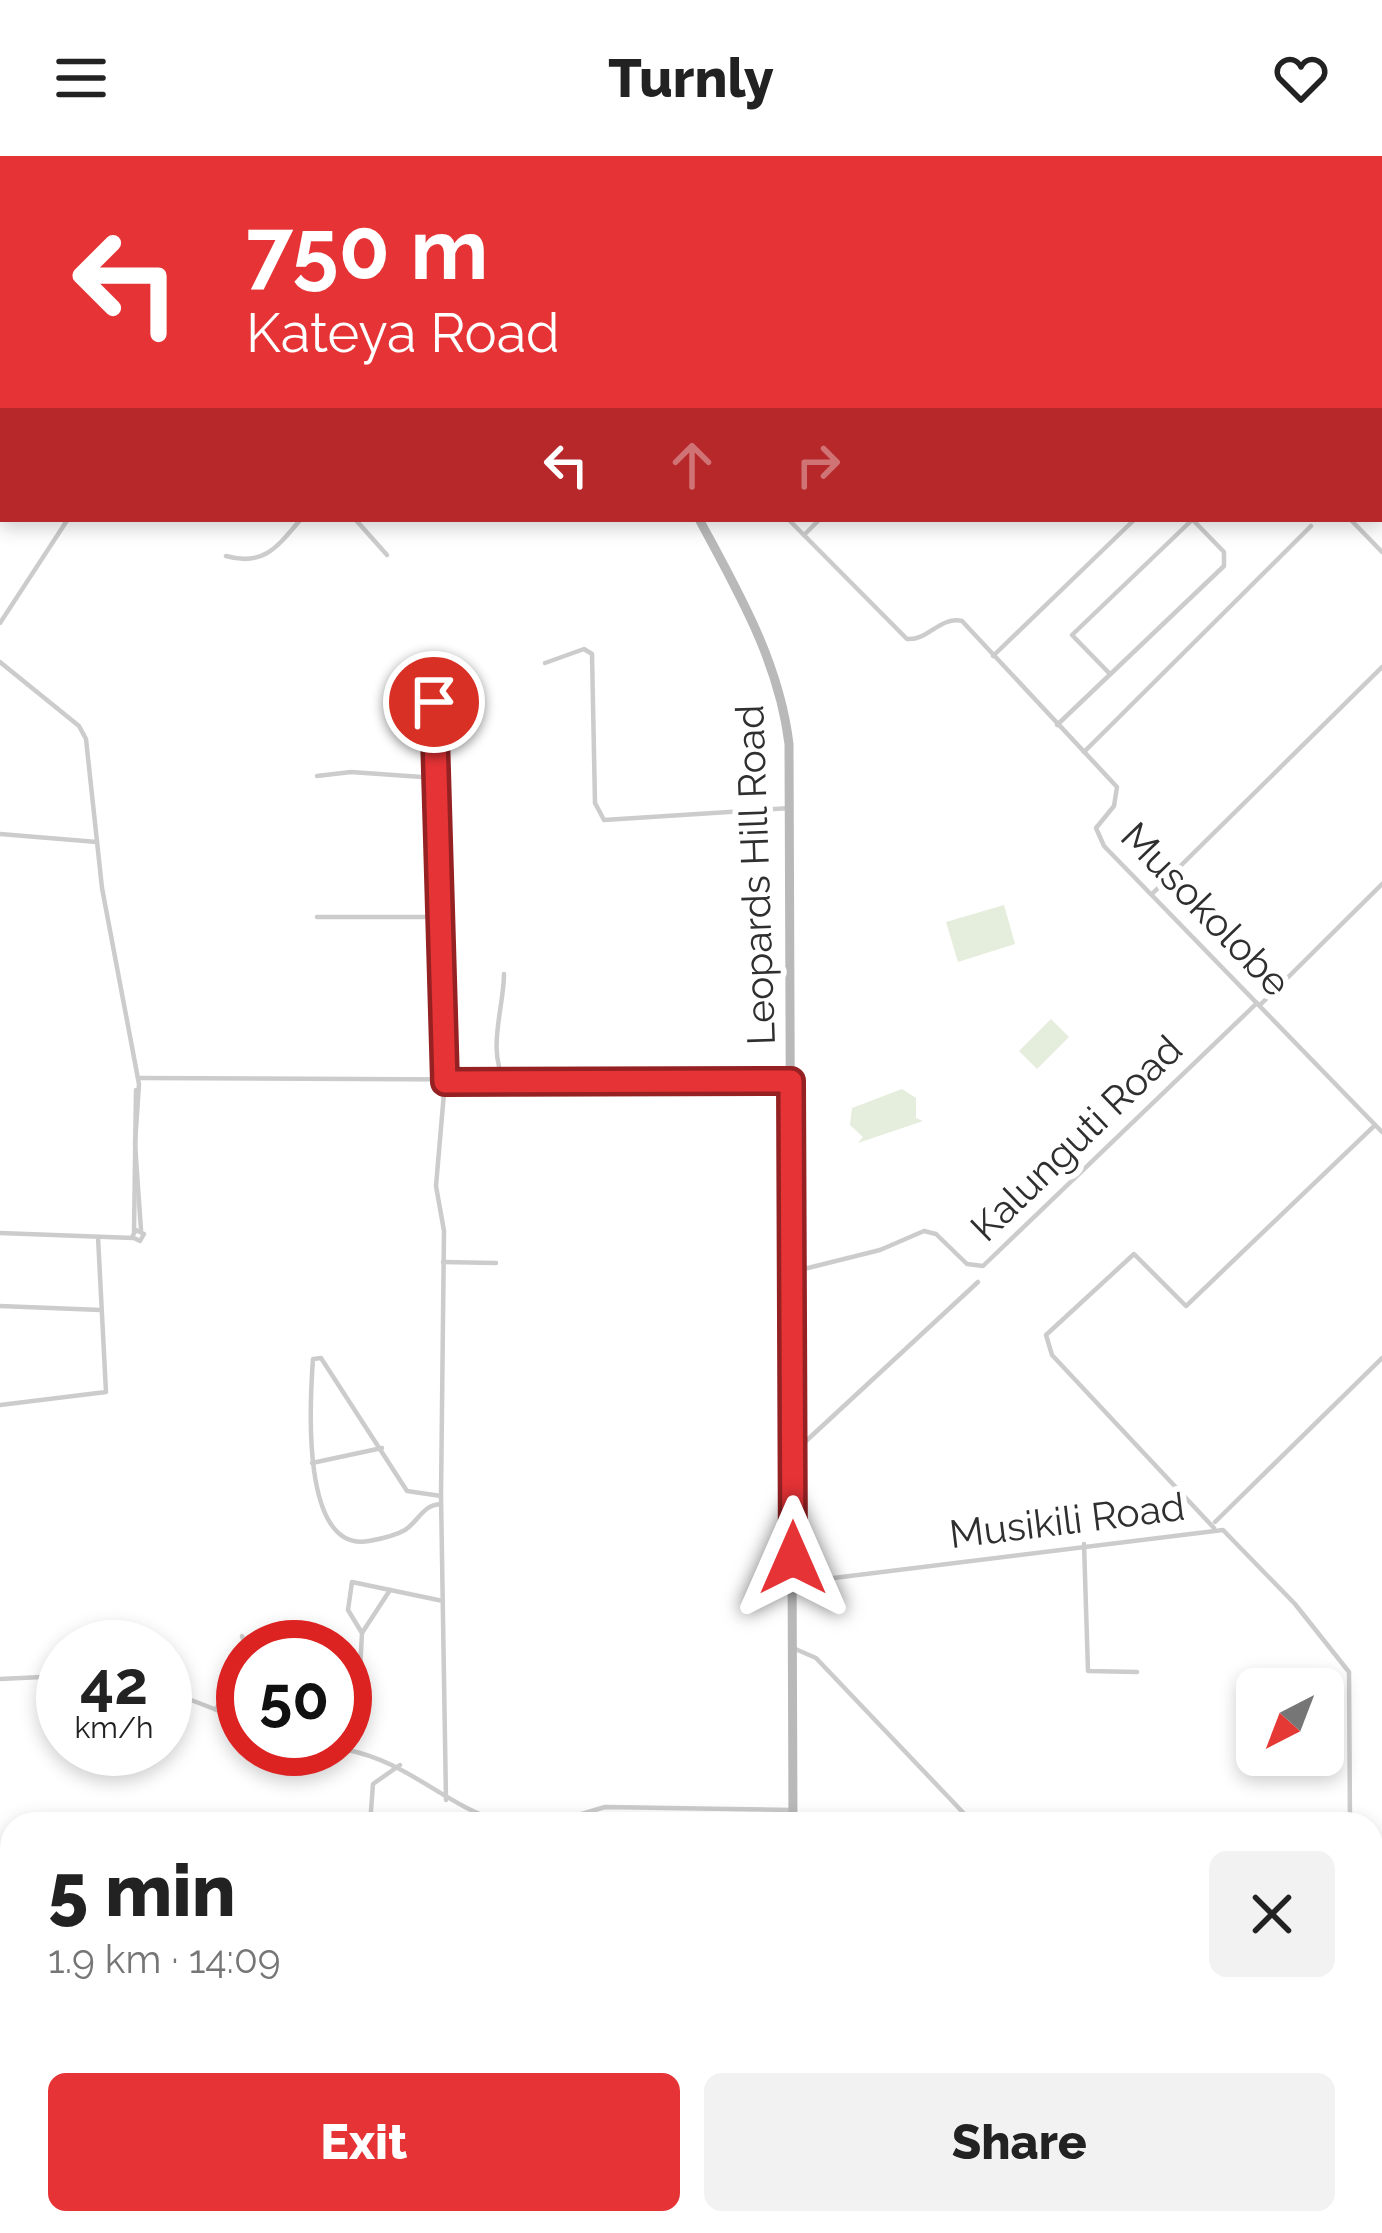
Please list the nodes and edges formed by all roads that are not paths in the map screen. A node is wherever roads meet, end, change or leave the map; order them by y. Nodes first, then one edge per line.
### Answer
1 (66, 522) edge
2 (298, 522) edge
3 (358, 522) edge
4 (700, 522) edge
5 (791, 522) edge
6 (817, 522) edge
7 (1132, 522) edge
8 (1189, 522) edge
9 (1195, 522) edge
10 (1353, 522) edge
11 (1311, 526) dead end
12 (804, 535) junction
13 (1382, 552) edge
14 (386, 555) dead end
15 (226, 556) dead end
16 (0, 622) edge
17 (993, 656) junction
18 (0, 662) edge
19 (545, 663) dead end
20 (1382, 667) edge
21 (1110, 674) junction
22 (434, 702) dead end
23 (1058, 724) junction
24 (1084, 752) junction
25 (317, 776) dead end
26 (436, 778) junction
27 (790, 808) junction
28 (0, 834) edge
29 (97, 842) junction
30 (1382, 884) edge
31 (1151, 895) junction
32 (317, 917) dead end
33 (441, 917) junction
34 (504, 974) dead end
35 (1258, 1004) junction
36 (139, 1081) junction
37 (791, 1081) junction
38 (445, 1082) junction
39 (506, 1083) junction
40 (1376, 1125) junction
41 (1382, 1132) edge
42 (0, 1233) edge
43 (98, 1237) junction
44 (443, 1262) junction
45 (496, 1263) dead end
46 (792, 1272) junction
47 (978, 1282) dead end
48 (0, 1306) edge
49 (101, 1310) junction
50 (1382, 1358) edge
51 (0, 1405) edge
52 (382, 1448) junction
53 (792, 1454) junction
54 (312, 1463) junction
55 (441, 1500) junction
56 (1214, 1526) junction
57 (1084, 1544) junction
58 (793, 1583) junction
59 (390, 1590) junction
60 (443, 1601) junction
61 (354, 1620) edge
62 (370, 1620) edge
63 (793, 1648) junction
64 (1137, 1672) dead end
65 (36, 1677) edge
66 (0, 1679) edge
67 (192, 1701) edge
68 (216, 1710) edge
69 (372, 1757) edge
70 (400, 1765) junction
71 (446, 1800) junction
72 (794, 1810) joint
73 (371, 1812) edge
74 (476, 1812) edge
75 (588, 1812) edge
76 (963, 1812) edge
77 (1349, 1812) edge

1 - 16 street
2 - 15 street
3 - 14 street
4 - 27 main road, Leopards Hill Road
5 - 12 street, Musokolobe
6 - 12 street
7 - 17 street
8 - 21 street
9 - 21 street
10 - 13 street
11 - 24 street
12 - 17 street, Musokolobe
17 - 23 street, Musokolobe
18 - 29 street
19 - 27 street
20 - 31 street
21 - 23 street
22 - 26 street
23 - 24 street, Musokolobe
24 - 31 street, Musokolobe
25 - 26 street
26 - 33 street
27 - 37 main road, Leopards Hill Road
28 - 29 street
29 - 36 street
30 - 35 street
31 - 35 street, Musokolobe
32 - 33 street
33 - 38 street
34 - 39 street
35 - 40 street, Musokolobe
35 - 46 street, Kalunguti Road
36 - 38 street
36 - 43 street
37 - 39 street
37 - 46 main road, Leopards Hill Road
38 - 39 street
38 - 44 street
40 - 41 street, Musokolobe
40 - 56 street
42 - 43 street
43 - 49 street
44 - 45 street
44 - 55 street
46 - 53 main road, Leopards Hill Road
47 - 53 street
48 - 49 street
49 - 51 street
50 - 56 street
52 - 54 street
52 - 54 street
52 - 55 street
53 - 58 main road, Leopards Hill Road
54 - 55 street
55 - 60 street
56 - 57 street, Musikili Road
56 - 77 street, Musikili Road
57 - 58 street, Musikili Road
57 - 64 street
58 - 63 main road, Leopards Hill Road
59 - 60 street
59 - 61 street
59 - 62 street
60 - 71 street
63 - 72 main road, Leopards Hill Road
63 - 76 street
65 - 66 street
67 - 68 street
69 - 70 street
70 - 71 street
70 - 73 street
71 - 74 street
72 - 75 street

